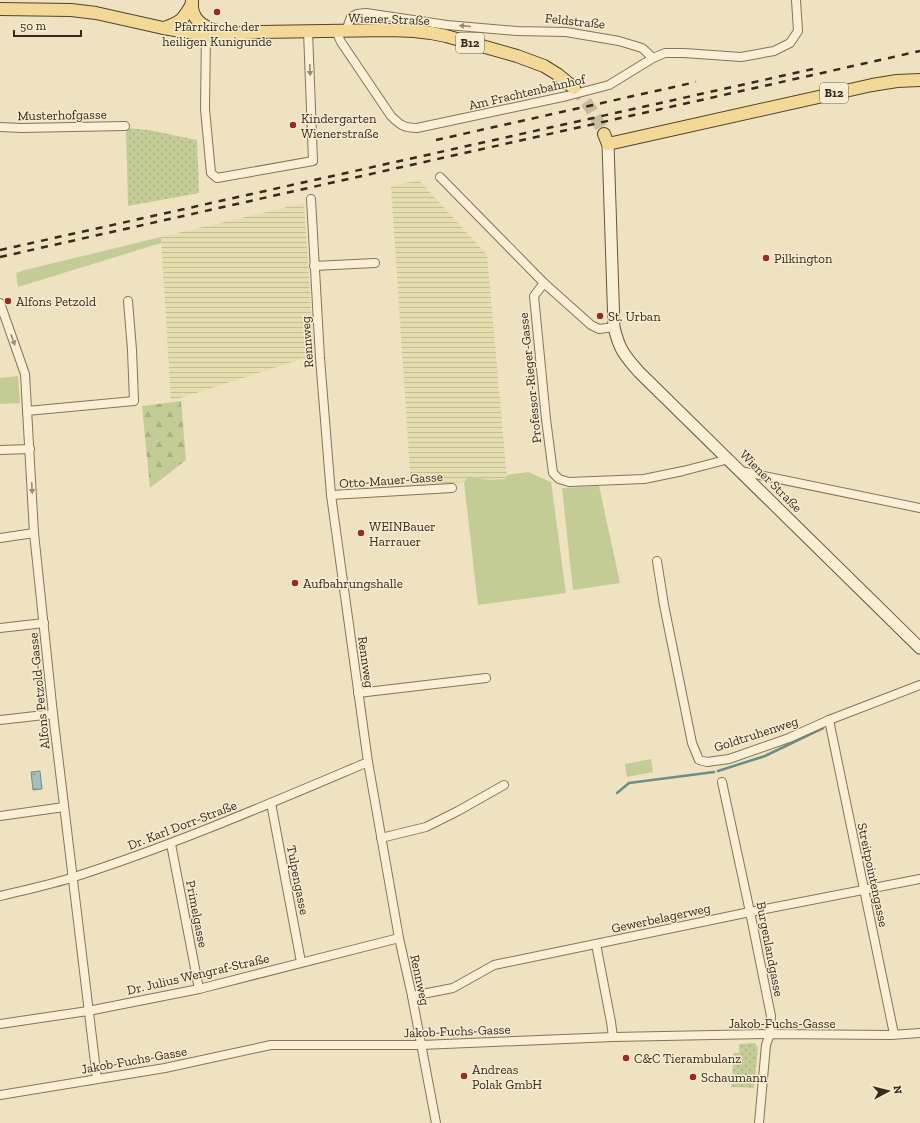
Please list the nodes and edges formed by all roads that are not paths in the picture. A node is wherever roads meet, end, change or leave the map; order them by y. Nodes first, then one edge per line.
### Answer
1 (796, 0) edge
2 (192, 2) edge
3 (0, 9) edge
4 (163, 28) junction
5 (206, 31) junction
6 (308, 31) junction
7 (341, 31) junction
8 (653, 58) junction
9 (920, 80) edge
10 (574, 88) tunnel mouth
11 (399, 124) joint
12 (125, 126) dead end
13 (0, 127) edge
14 (606, 139) joint
15 (440, 177) dead end
16 (311, 199) dead end
17 (375, 263) dead end
18 (314, 266) junction
19 (544, 283) junction
20 (128, 301) dead end
21 (0, 303) edge
22 (614, 327) junction
23 (27, 411) junction
24 (30, 449) junction
25 (0, 450) edge
26 (729, 459) junction
27 (740, 471) junction
28 (452, 488) dead end
29 (331, 495) junction
30 (920, 508) edge
31 (34, 533) junction
32 (0, 538) edge
33 (657, 561) dead end
34 (44, 623) junction
35 (0, 628) edge
36 (920, 648) edge
37 (486, 678) dead end
38 (920, 685) edge
39 (358, 693) junction
40 (53, 714) junction
41 (0, 720) edge
42 (829, 720) junction
43 (368, 762) junction
44 (722, 782) dead end
45 (504, 785) dead end
46 (271, 803) junction
47 (64, 807) junction
48 (0, 816) edge
49 (381, 838) junction
50 (171, 844) junction
51 (72, 878) junction
52 (920, 879) edge
53 (864, 890) junction
54 (0, 896) edge
55 (750, 912) junction
56 (399, 938) junction
57 (596, 944) junction
58 (301, 962) junction
59 (199, 989) junction
60 (412, 996) junction
61 (88, 1011) junction
62 (0, 1024) edge
63 (920, 1033) edge
64 (770, 1034) junction
65 (894, 1034) junction
66 (613, 1038) junction
67 (421, 1045) junction
68 (97, 1079) junction
69 (0, 1095) edge
70 (436, 1123) edge
71 (759, 1123) edge

1 - 8 street
2 - 4 main road, B12
2 - 5 main road, B12
3 - 4 main road, B12
4 - 5 main road, B12
5 - 6 main road, Wiener Straße / B12
6 -> 5 street
6 - 7 main road, Wiener Straße / B12
8 -> 7 street, Feldstraße
7 - 10 main road, Wiener Straße / B12
7 - 11 street, Wiener Straße
8 - 11 street, Am Frachtenbahnhof
9 - 14 main road, B12
12 - 13 street, Musterhofgasse
14 - 22 main road, Wiener Straße
15 - 19 street
16 - 18 street, Rennweg
17 - 18 street
18 - 29 street, Rennweg
19 - 22 street
19 - 26 street, Professor-Rieger-Gasse
20 - 23 street
21 -> 23 street, Alfons Petzold-Gasse
22 - 26 main road, Wiener Straße
23 - 24 street, Alfons Petzold-Gasse
24 - 25 street
24 -> 31 street, Alfons Petzold-Gasse
26 - 27 main road, Wiener Straße
27 - 30 street
27 - 36 main road, Wiener Straße
28 - 29 street, Otto-Mauer-Gasse
29 - 39 street, Rennweg
31 - 32 street
31 - 34 street, Alfons Petzold-Gasse
33 - 42 street, Goldtruhenweg
34 - 35 street
34 - 40 street, Alfons Petzold-Gasse
37 - 39 street
38 - 42 street, Goldtruhenweg
39 - 43 street, Rennweg
40 - 41 street
40 - 47 street, Alfons Petzold-Gasse
42 - 53 street, Streitpointengasse
43 - 46 street, Dr. Karl Dorr-Straße
43 - 49 street, Rennweg
44 - 55 street, Burgenlandgasse
45 - 49 street
46 - 50 street, Dr. Karl Dorr-Straße
46 - 58 street, Tulpengasse
47 - 48 street
47 - 51 street, Alfons Petzold-Gasse
49 - 56 street, Rennweg
50 - 51 street, Dr. Karl Dorr-Straße
50 - 59 street, Primelgasse
51 - 54 street, Dr. Karl Dorr-Straße
51 - 61 street, Alfons Petzold-Gasse
52 - 53 street, Gewerbelagerweg
53 - 55 street, Gewerbelagerweg
53 - 65 street, Streitpointengasse
55 - 57 street, Gewerbelagerweg
55 - 64 street, Burgenlandgasse
56 - 58 street, Dr. Julius Wengraf-Straße
56 - 60 street, Rennweg
57 - 60 street, Gewerbelagerweg
57 - 66 street
58 - 59 street, Dr. Julius Wengraf-Straße
59 - 61 street, Dr. Julius Wengraf-Straße
60 - 67 street, Rennweg
61 - 62 street, Dr. Julius Wengraf-Straße
61 - 68 street, Alfons Petzold-Gasse
63 - 65 street, Jakob-Fuchs-Gasse
64 - 65 street, Jakob-Fuchs-Gasse
64 - 66 street, Jakob-Fuchs-Gasse
64 - 71 street, Burgenlandgasse
66 - 67 street, Jakob-Fuchs-Gasse
67 - 68 street, Jakob-Fuchs-Gasse
67 - 70 street, Rennweg
68 - 69 street, Jakob-Fuchs-Gasse

